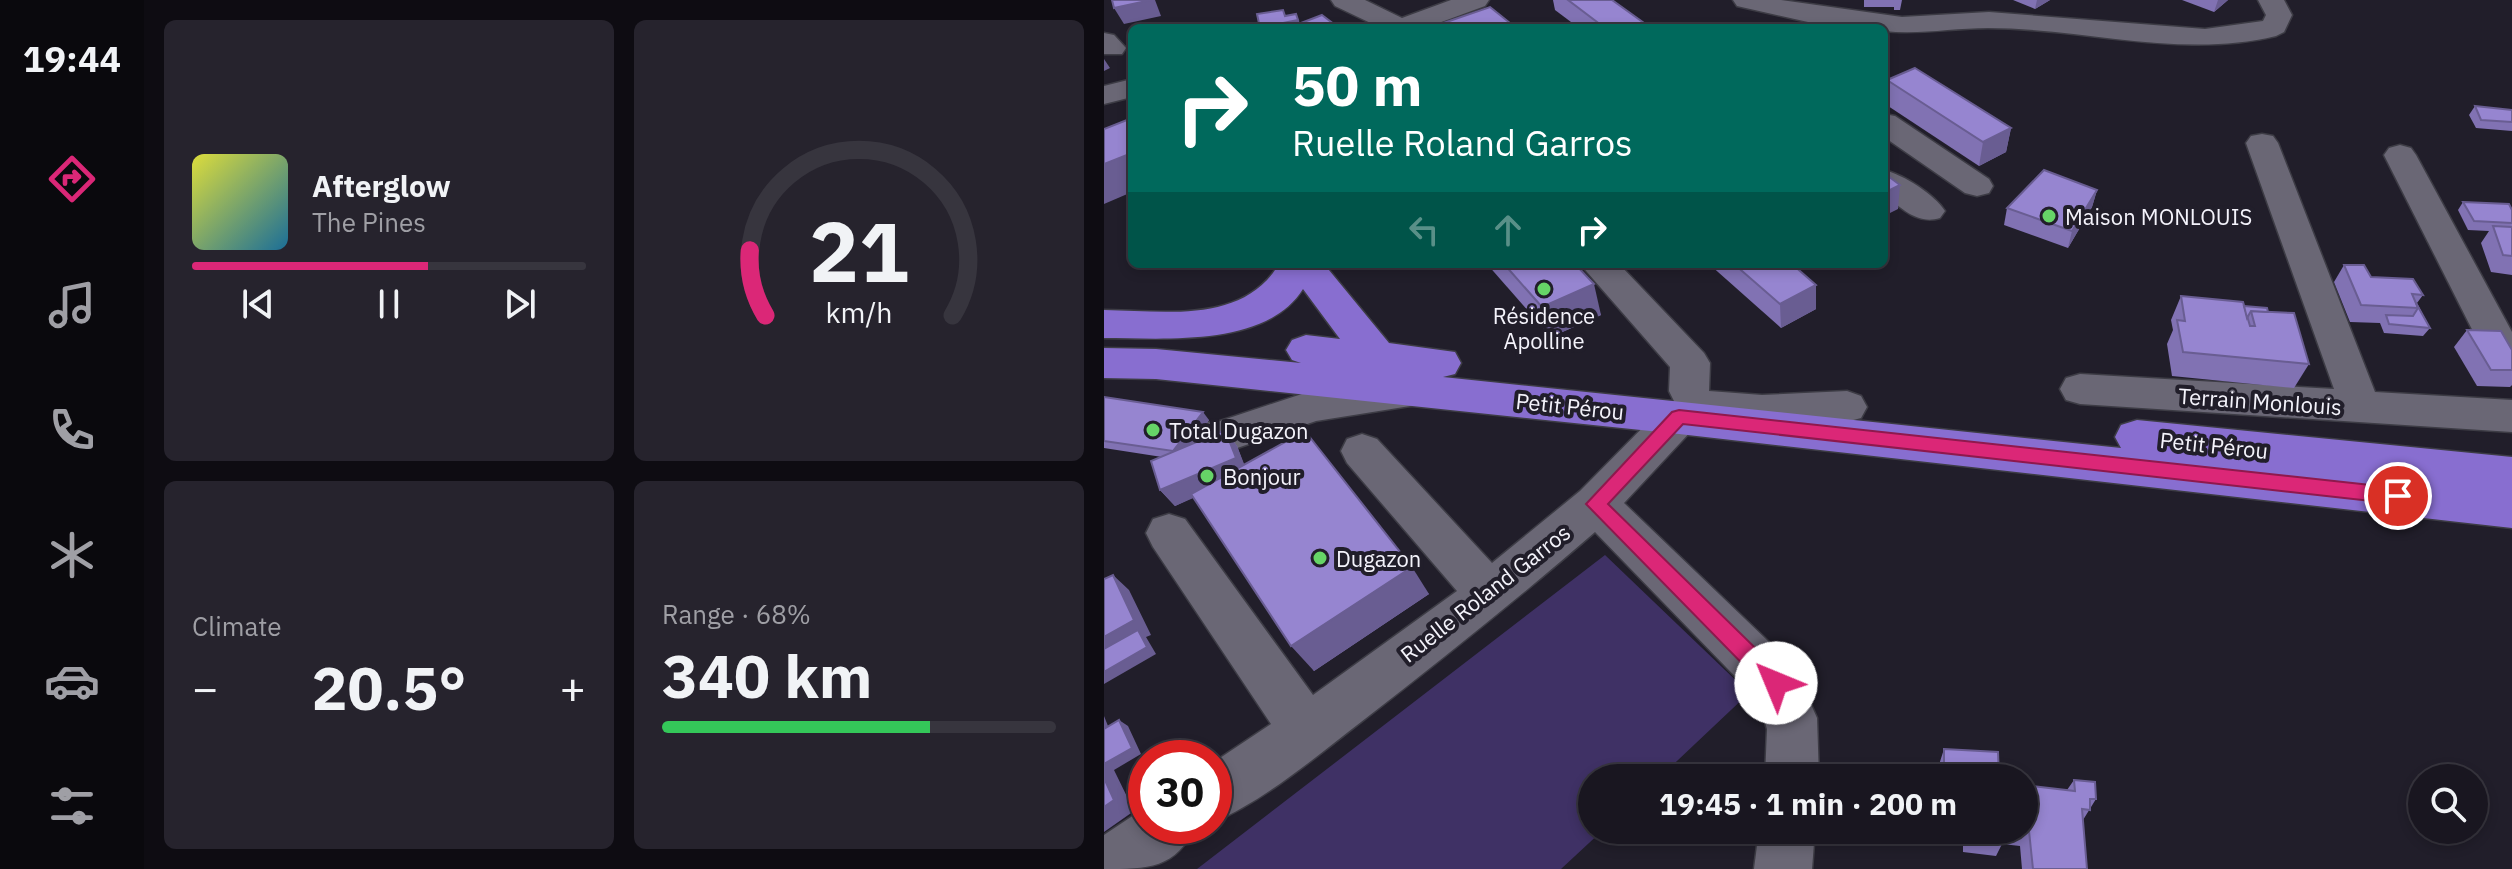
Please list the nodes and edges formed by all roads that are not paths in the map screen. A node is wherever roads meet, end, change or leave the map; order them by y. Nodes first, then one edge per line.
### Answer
1 (1344, 0) edge
2 (1476, 0) edge
3 (1746, 0) edge
4 (2271, 0) edge
5 (1941, 12) edge
6 (1393, 24) edge
7 (1412, 24) edge
8 (1128, 89) edge
9 (1104, 95) edge
10 (1888, 126) edge
11 (2262, 143) dead end
12 (2400, 155) dead end
13 (1888, 183) edge
14 (1977, 186) dead end
15 (1928, 211) dead end
16 (1296, 268) edge
17 (1307, 268) edge
18 (1602, 268) edge
19 (1104, 324) edge
20 (1104, 334) edge
21 (1376, 356) junction
22 (1104, 363) edge
23 (2512, 369) edge
24 (2080, 389) dead end
25 (1420, 391) junction
26 (1684, 404) junction
27 (2361, 408) junction
28 (2439, 412) junction
29 (2512, 416) edge
30 (1104, 427) edge
31 (1362, 451) dead end
32 (2512, 475) edge
33 (2456, 486) junction
34 (1596, 504) junction
35 (2512, 509) edge
36 (1169, 533) dead end
37 (1490, 594) junction
38 (1307, 731) junction
39 (1793, 764) edge
40 (1232, 782) edge
41 (1141, 844) edge
42 (1786, 844) edge
43 (1104, 869) edge
44 (1783, 869) edge

1 - 6 street
2 - 7 street
3 - 5 street
4 - 5 street
8 - 9 street
10 - 14 street
11 - 27 street
12 - 23 street
13 - 15 street
16 - 19 highway
17 - 21 highway
18 - 26 street
20 - 21 highway, Petit Pérou
21 - 26 highway, Petit Pérou
22 - 25 highway, Petit Pérou
24 - 27 street, Terrain Monlouis
25 - 26 highway, Petit Pérou
25 - 30 street
26 - 33 highway, Petit Pérou
26 - 33 highway, Petit Pérou
26 - 34 street, Ruelle Roland Garros
27 - 28 street, Terrain Monlouis
28 - 29 street, Terrain Monlouis
28 - 33 street
31 - 37 street
32 - 33 highway, Petit Pérou
33 - 35 highway, Petit Pérou
34 - 37 street, Ruelle Roland Garros
34 - 39 street
36 - 38 street
37 - 38 street, Ruelle Roland Garros
38 - 40 street, Ruelle Roland Garros
41 - 43 street
42 - 44 street

